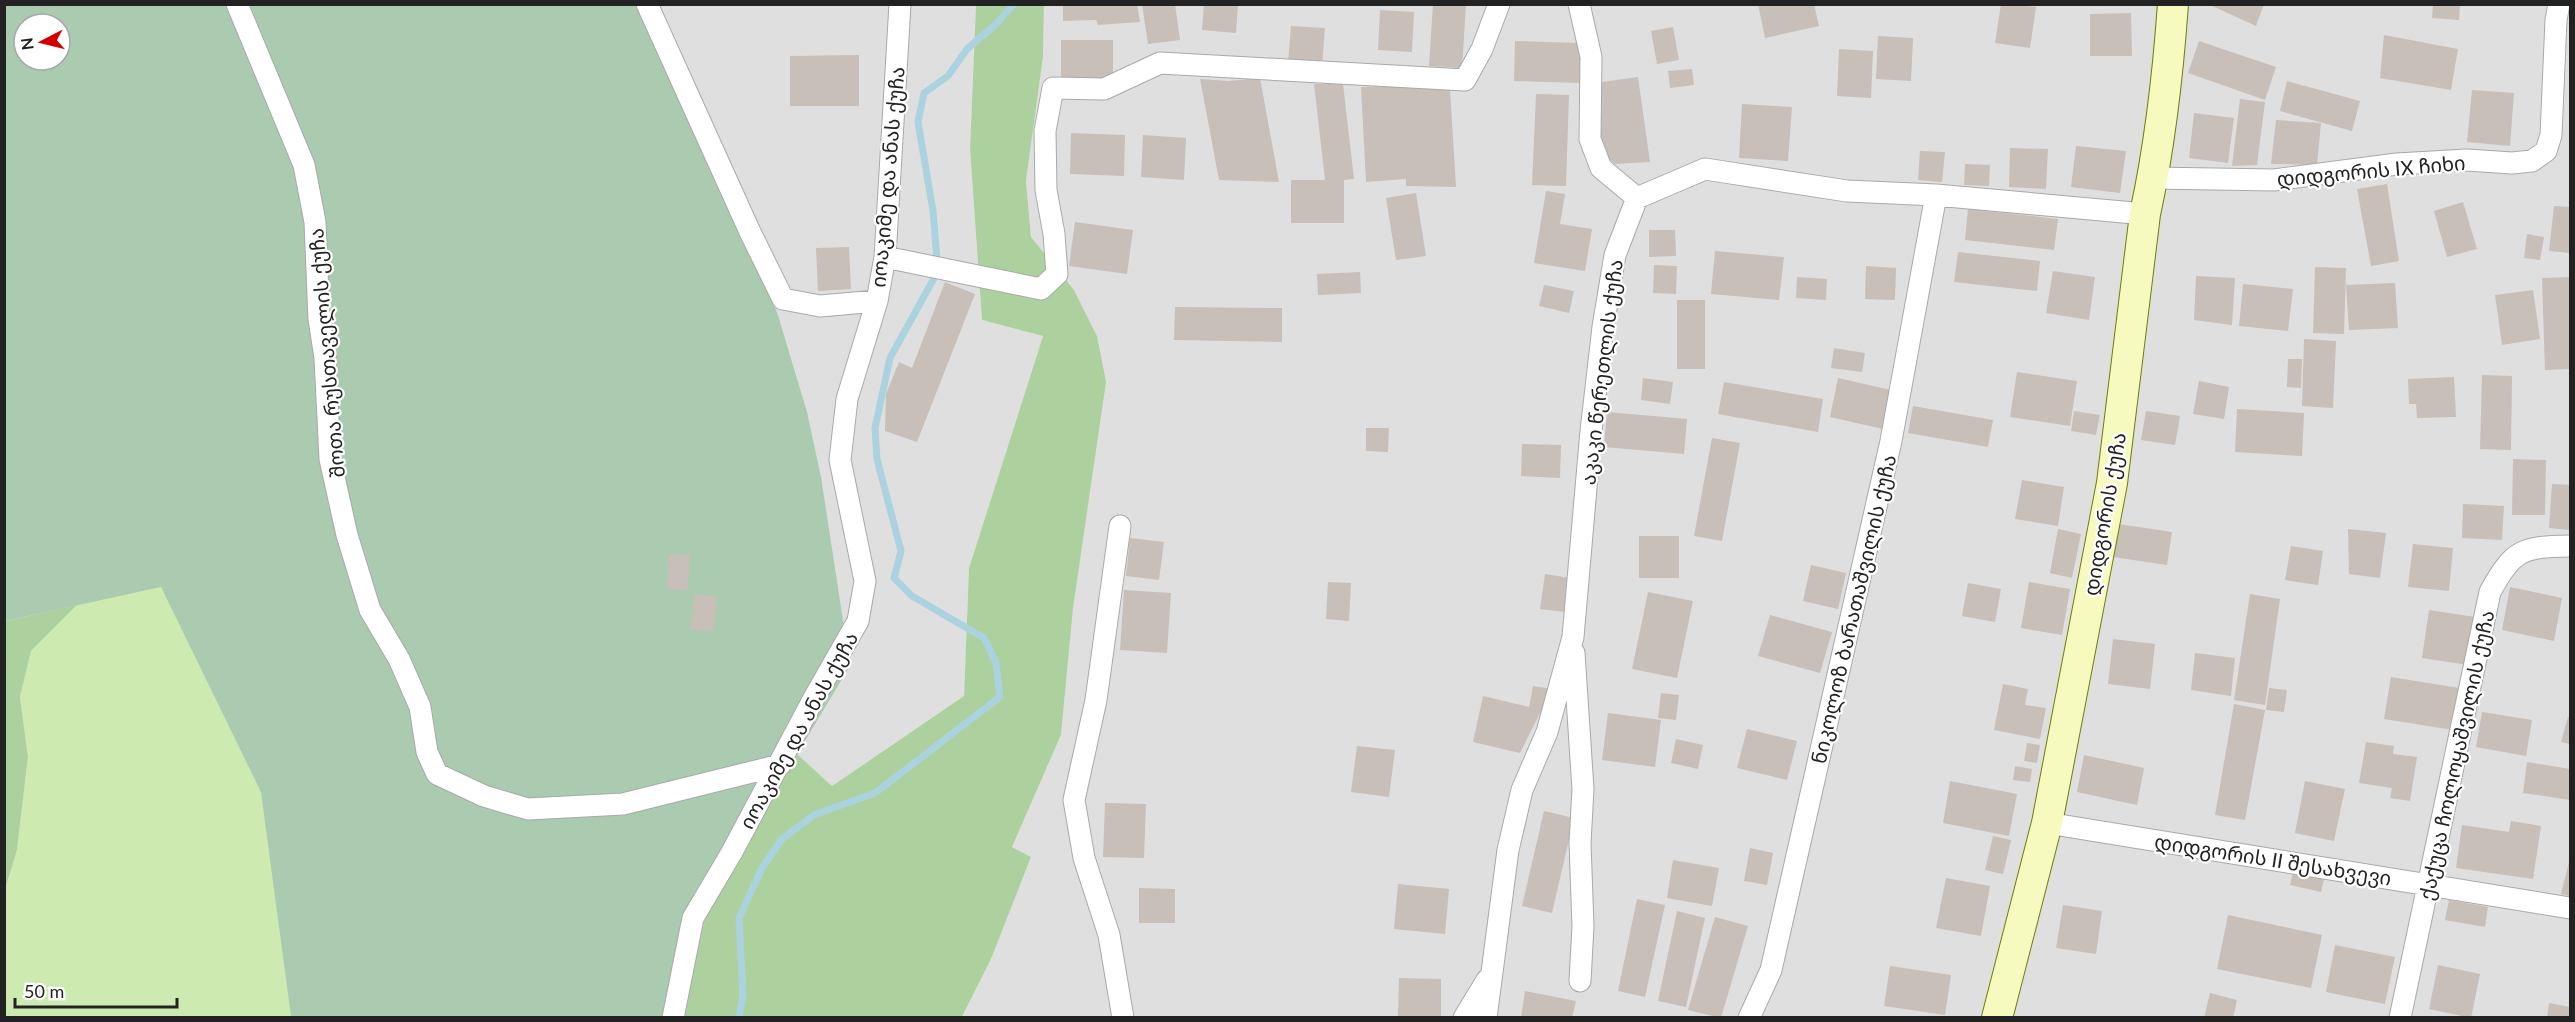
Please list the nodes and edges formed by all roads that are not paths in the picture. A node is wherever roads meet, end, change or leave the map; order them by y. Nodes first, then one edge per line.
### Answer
1 (237, 4) edge
2 (647, 4) edge
3 (900, 4) edge
4 (1499, 4) edge
5 (1579, 4) edge
6 (2173, 4) edge
7 (2559, 4) edge
8 (2153, 178) junction
9 (1936, 195) junction
10 (1637, 198) junction
11 (2145, 214) junction
12 (885, 257) junction
13 (877, 302) junction
14 (1120, 526) dead end
15 (2571, 546) edge
16 (1574, 637) junction
17 (780, 765) junction
18 (2046, 823) junction
19 (2429, 884) junction
20 (2571, 908) edge
21 (1491, 974) junction
22 (1580, 981) dead end
23 (673, 1017) edge
24 (1123, 1017) edge
25 (1464, 1017) edge
26 (1486, 1017) edge
27 (1749, 1017) edge
28 (1996, 1017) edge
29 (2400, 1017) edge

1 - 17 street, შოთა რუსთაველის ქუჩა
2 - 13 street
3 - 12 street, იოაკიმე და ანას ქუჩა
4 - 12 street
5 - 10 street
6 - 8 street, დიდგორის ქუჩა
7 - 8 street, დიდგორის IX ჩიხი
8 - 11 street, დიდგორის ქუჩა
9 - 10 street
9 - 11 street
9 - 27 street, ნიკოლოზ ბარათაშვილის ქუჩა
10 - 16 street, აკაკი წერეთლის ქუჩა
11 - 18 street, დიდგორის ქუჩა
12 - 13 street, იოაკიმე და ანას ქუჩა
13 - 17 street, იოაკიმე და ანას ქუჩა
14 - 24 street
15 - 19 street, ქაქუცა ჩოლოყაშვილის ქუჩა
16 - 21 street, აკაკი წერეთლის ქუჩა
16 - 22 street
17 - 23 street, იოაკიმე და ანას ქუჩა
18 - 19 street, დიდგორის II შესახვევი
18 - 28 street, დიდგორის ქუჩა
19 - 20 street, დიდგორის II შესახვევი
19 - 29 street, ქაქუცა ჩოლოყაშვილის ქუჩა
21 - 25 street
21 - 26 street, აკაკი წერეთლის ქუჩა

